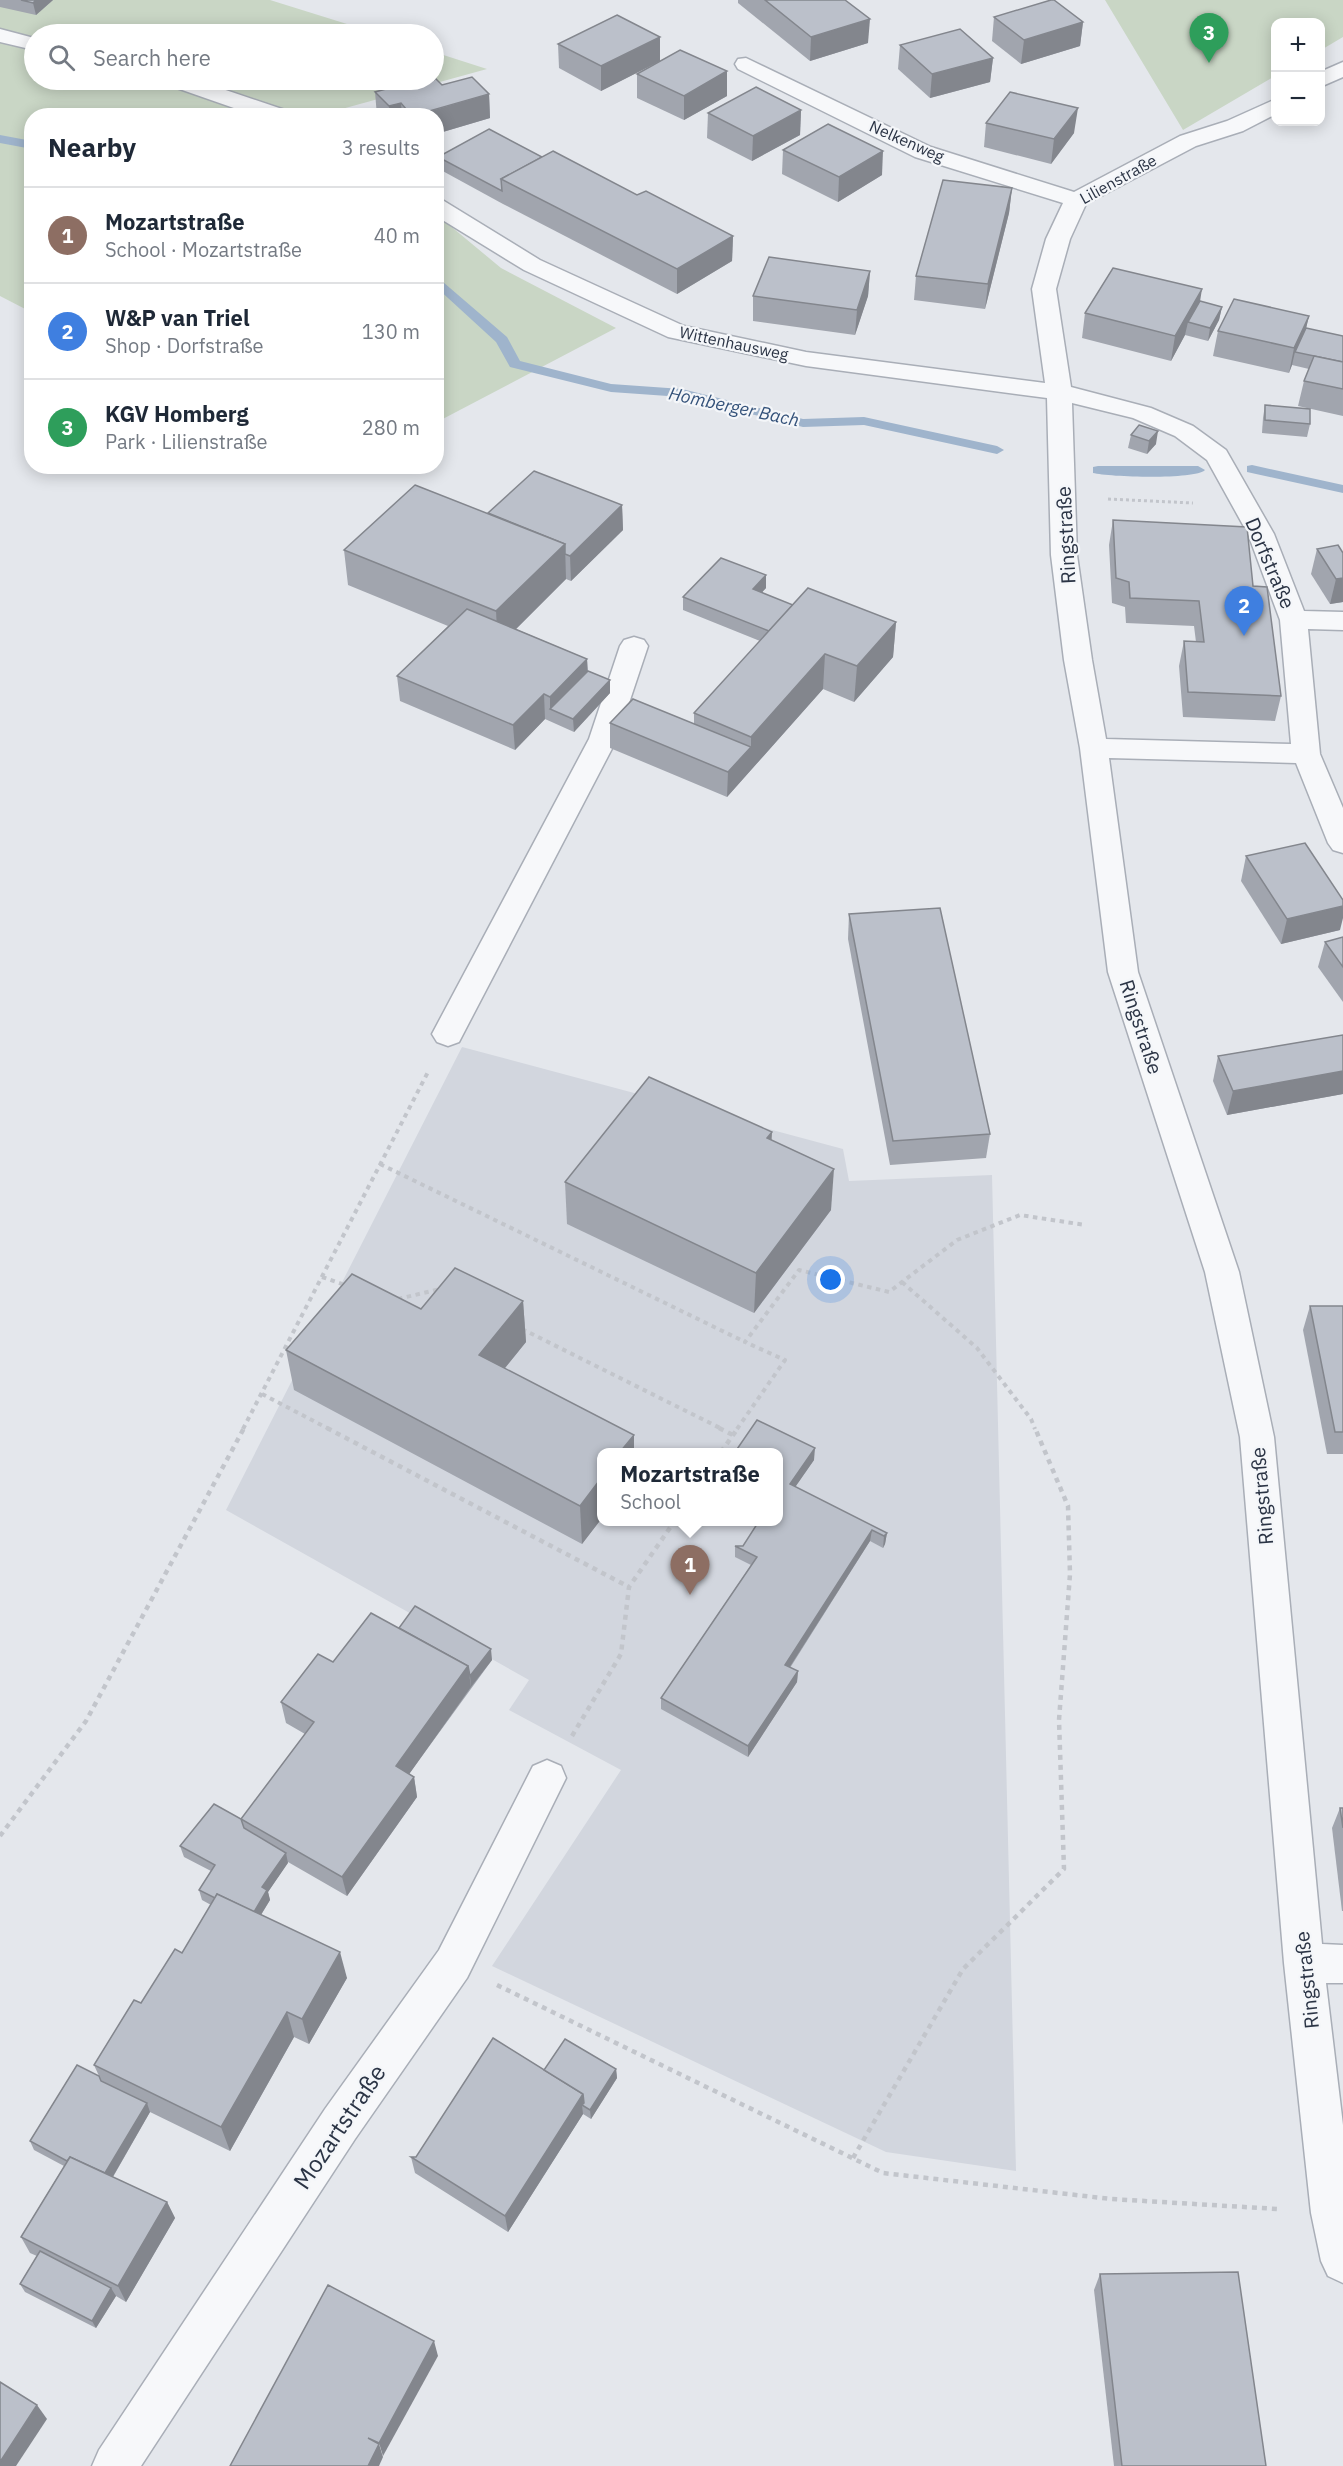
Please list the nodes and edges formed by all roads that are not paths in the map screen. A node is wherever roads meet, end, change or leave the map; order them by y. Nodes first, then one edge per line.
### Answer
1 (0, 35) edge
2 (24, 41) edge
3 (746, 64) dead end
4 (1343, 68) edge
5 (1325, 78) edge
6 (205, 90) edge
7 (1271, 107) edge
8 (257, 108) edge
9 (1076, 200) junction
10 (444, 211) edge
11 (1059, 392) junction
12 (1294, 620) junction
13 (1343, 621) edge
14 (634, 646) dead end
15 (1094, 748) junction
16 (1306, 753) junction
17 (1343, 843) edge
18 (448, 1034) road end
19 (547, 1778) road end
20 (1304, 1963) junction
21 (1343, 1964) edge
22 (1333, 2113) edge
23 (1343, 2261) edge
24 (115, 2466) edge

1 - 2 street
3 - 9 street, Nelkenweg
4 - 5 street
6 - 8 street
7 - 9 street, Lilienstraße
9 - 11 street, Lilienstraße
10 - 11 street, Wittenhausweg
11 - 12 street, Dorfstraße
11 - 15 street, Ringstraße
12 - 13 street
12 - 16 street, Dorfstraße
14 - 18 street
15 - 16 street
15 - 20 street, Ringstraße
16 - 17 street, Dorfstraße
19 - 24 street, Mozartstraße
20 - 21 street
20 - 22 street, Ringstraße
22 - 23 street, Ringstraße

